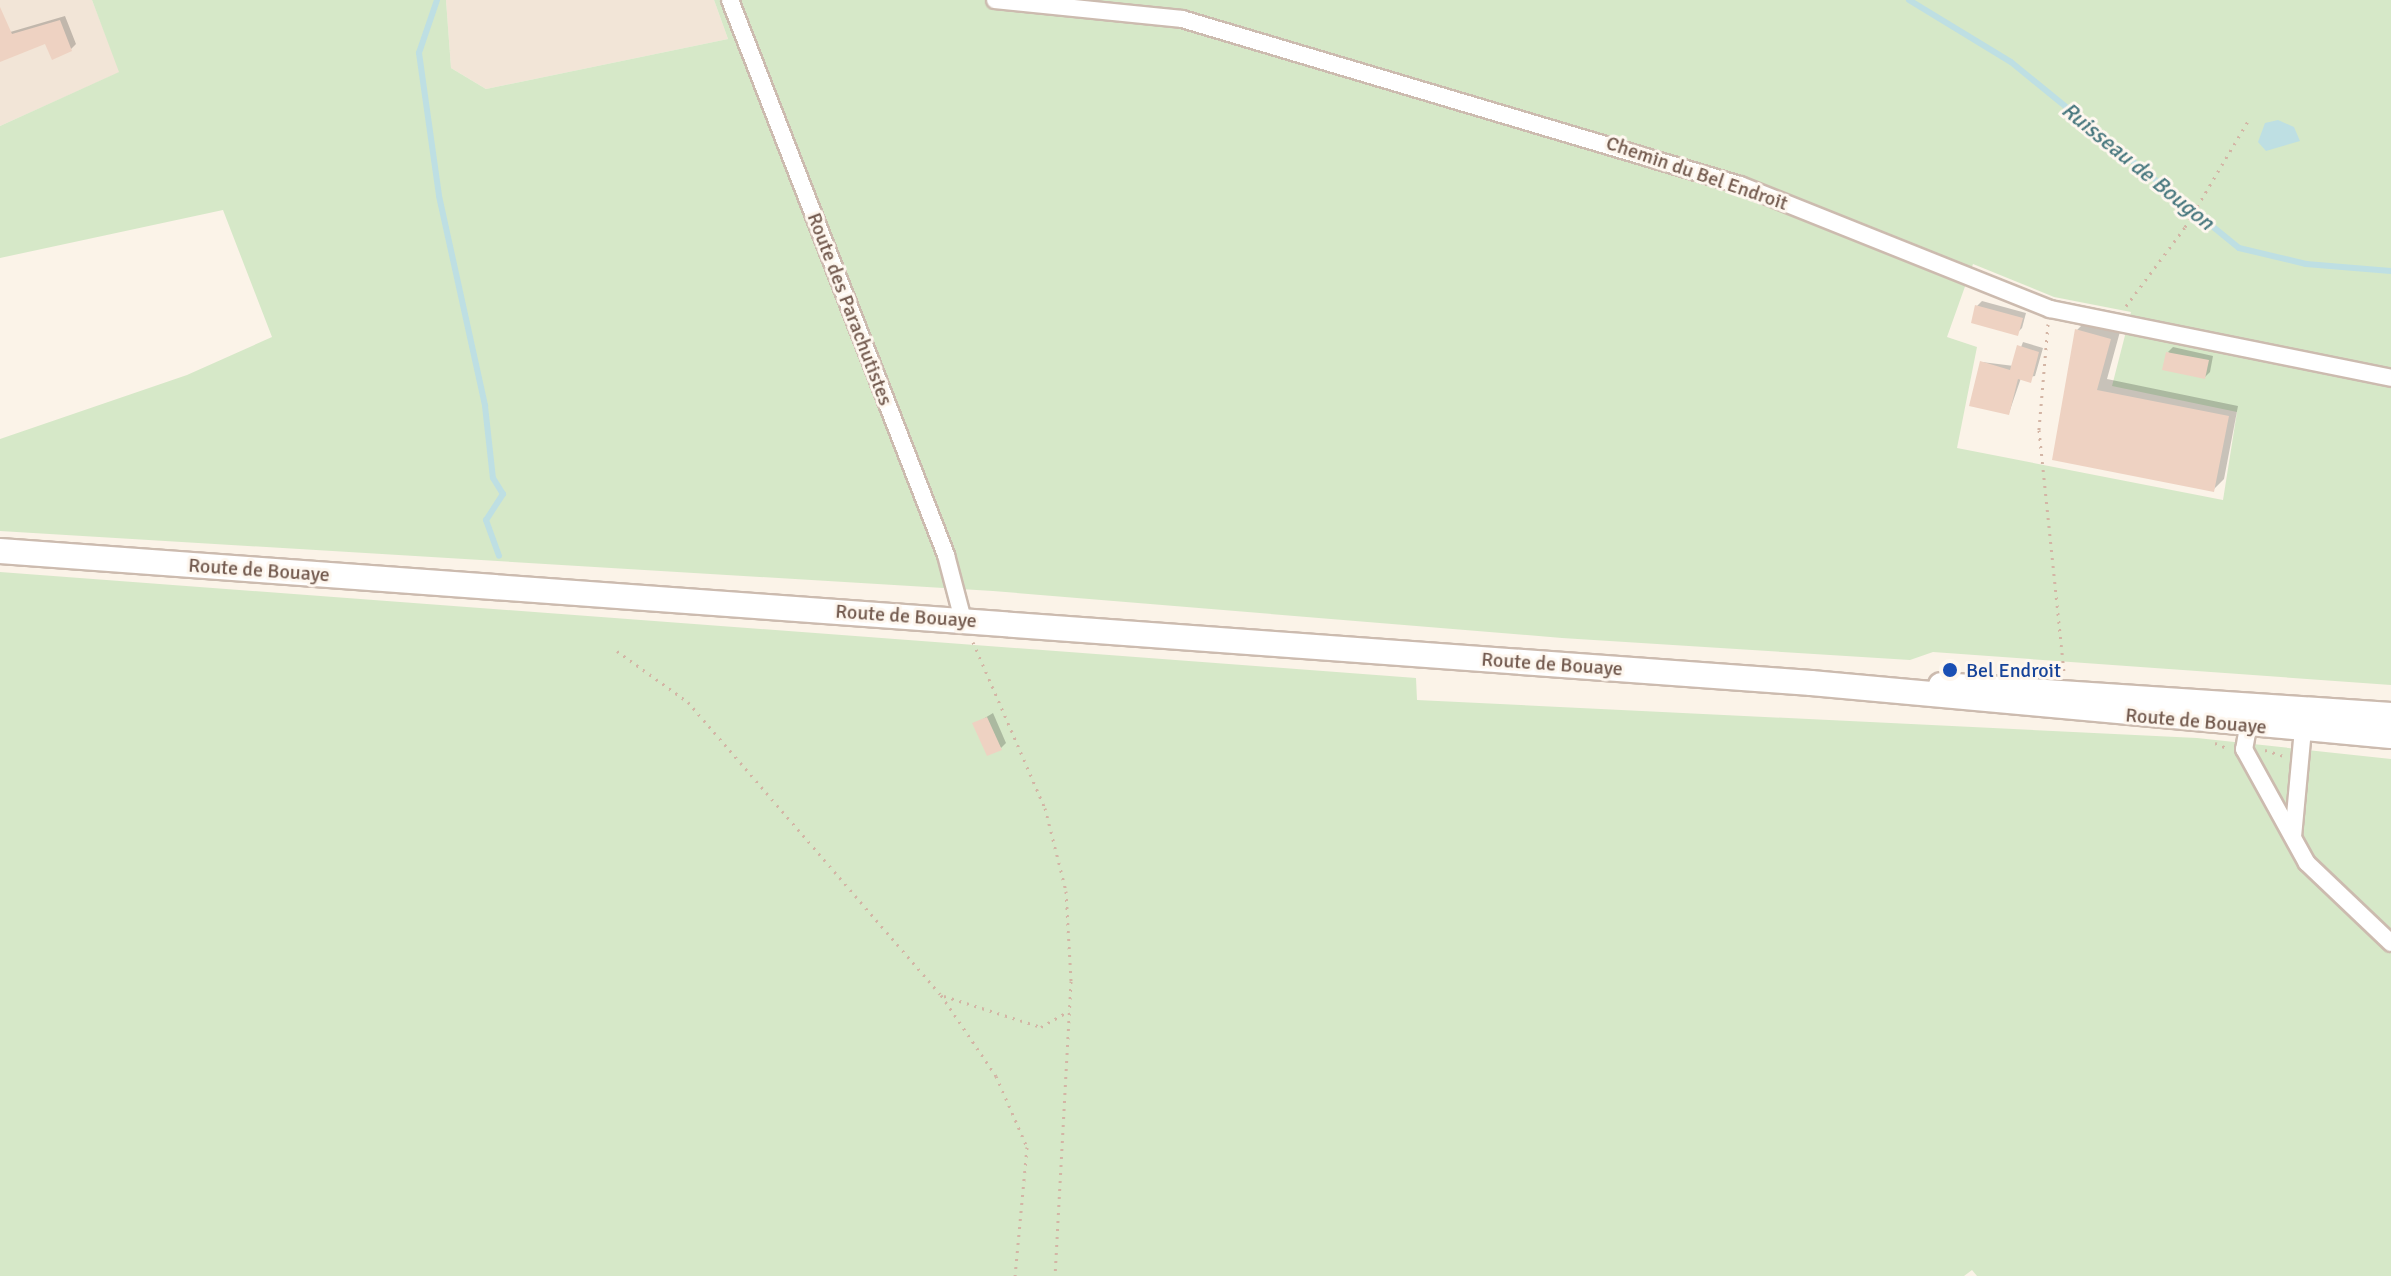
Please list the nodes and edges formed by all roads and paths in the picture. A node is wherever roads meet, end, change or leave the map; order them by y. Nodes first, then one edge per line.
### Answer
1 (730, 0) edge
2 (995, 0) edge
3 (2249, 119) dead end
4 (2050, 309) junction
5 (2117, 324) junction
6 (2391, 378) edge
7 (0, 551) edge
8 (967, 629) junction
9 (617, 651) dead end
10 (1811, 683) junction
11 (2066, 691) junction
12 (2391, 715) edge
13 (2299, 716) junction
14 (2243, 727) junction
15 (2391, 736) edge
16 (2293, 837) junction
17 (2391, 943) edge
18 (941, 995) junction
19 (1069, 1011) junction
20 (1015, 1276) edge
21 (1055, 1276) edge

1 - 8 street, Route des Parachutistes
2 - 4 street, Chemin du Bel Endroit
3 - 5 path
4 - 5 street, Chemin du Bel Endroit
4 - 11 path
5 - 6 street, Chemin du Bel Endroit
7 - 8 main road, Route de Bouaye
8 - 10 main road, Route de Bouaye
8 - 19 path
9 - 18 path
10 - 11 main road, Route de Bouaye
10 - 14 main road, Route de Bouaye
11 - 13 main road, Route de Bouaye
12 - 13 main road, Route de Bouaye
13 - 14 main road, Route de Bouaye
13 - 15 main road, Route de Bouaye
13 - 16 street
14 - 16 street
16 - 17 street
18 - 19 path
18 - 20 path
19 - 21 path

